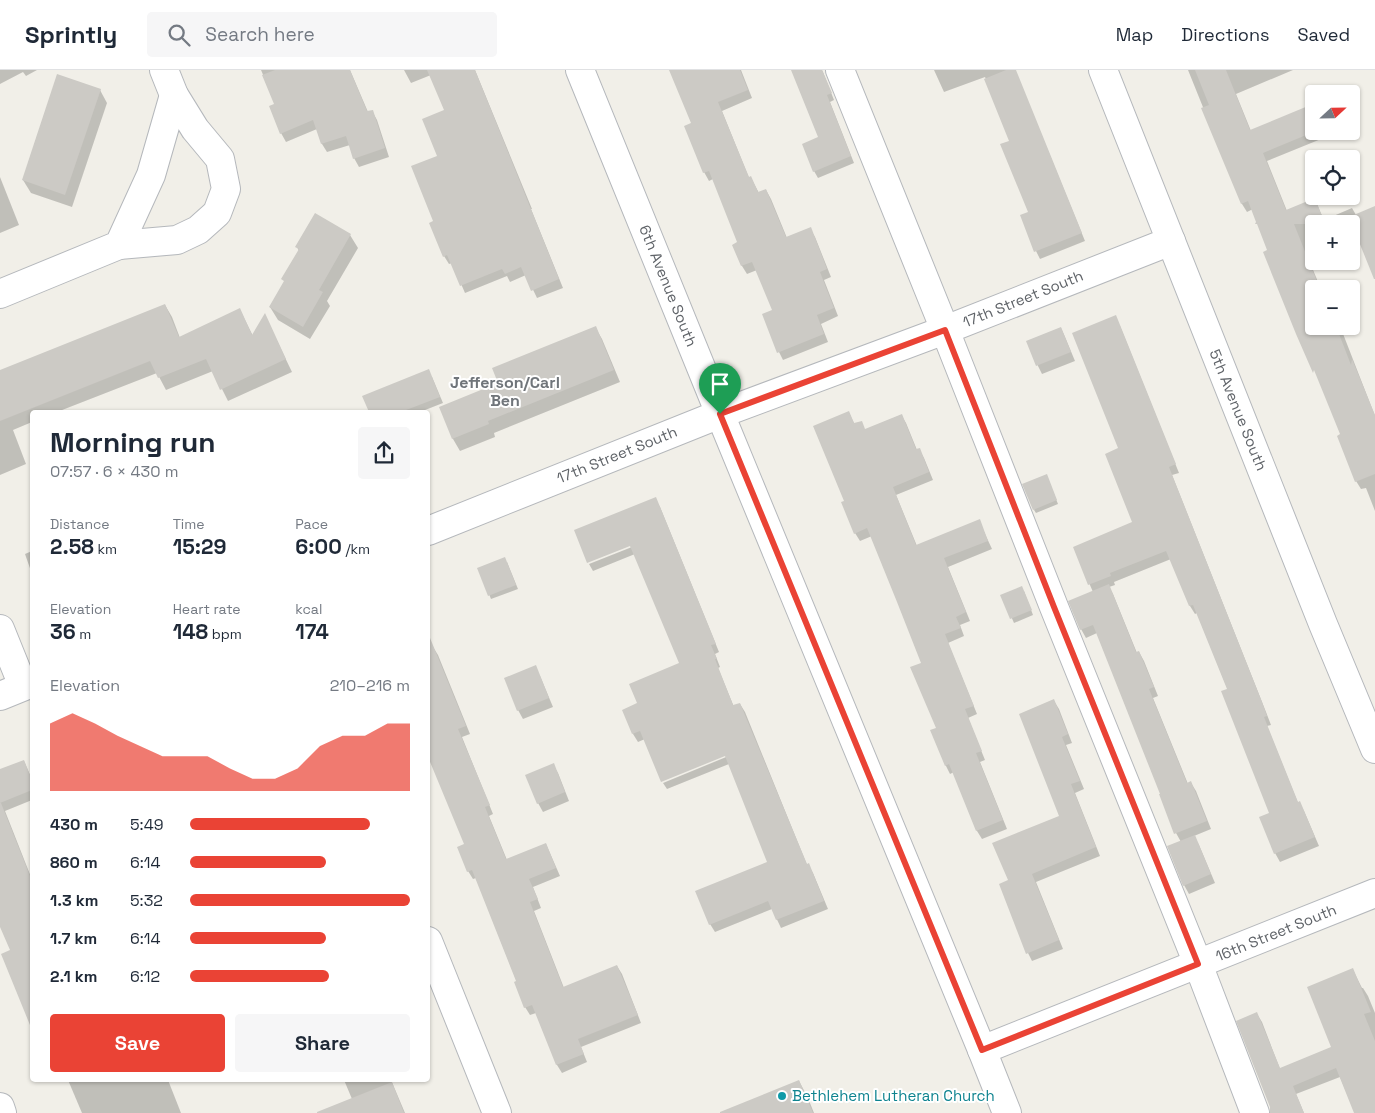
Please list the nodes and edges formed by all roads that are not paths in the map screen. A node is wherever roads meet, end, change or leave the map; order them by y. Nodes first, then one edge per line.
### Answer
1 (164, 70) edge
2 (580, 70) edge
3 (840, 70) edge
4 (1103, 70) edge
5 (174, 95) junction
6 (1171, 241) junction
7 (119, 245) junction
8 (0, 294) edge
9 (945, 330) junction
10 (720, 414) junction
11 (430, 530) edge
12 (0, 629) edge
13 (18, 688) edge
14 (1375, 749) edge
15 (1375, 893) edge
16 (430, 946) edge
17 (1198, 964) junction
18 (982, 1050) junction
19 (0, 1107) edge
20 (2, 1113) edge
21 (497, 1113) edge
22 (1007, 1113) edge
23 (1255, 1113) edge

1 - 5 street
2 - 10 street, 6th Avenue South
3 - 9 street
4 - 6 street, 5th Avenue South
5 - 7 street
5 - 7 street
6 - 9 street, 17th Street South
6 - 14 street, 5th Avenue South
7 - 8 street
9 - 10 street, 17th Street South
9 - 17 street
10 - 11 street, 17th Street South
10 - 18 street, 6th Avenue South
12 - 13 street
15 - 17 street, 16th Street South
16 - 21 street
17 - 18 street, 16th Street South
17 - 23 street
18 - 22 street, 6th Avenue South
19 - 20 street

